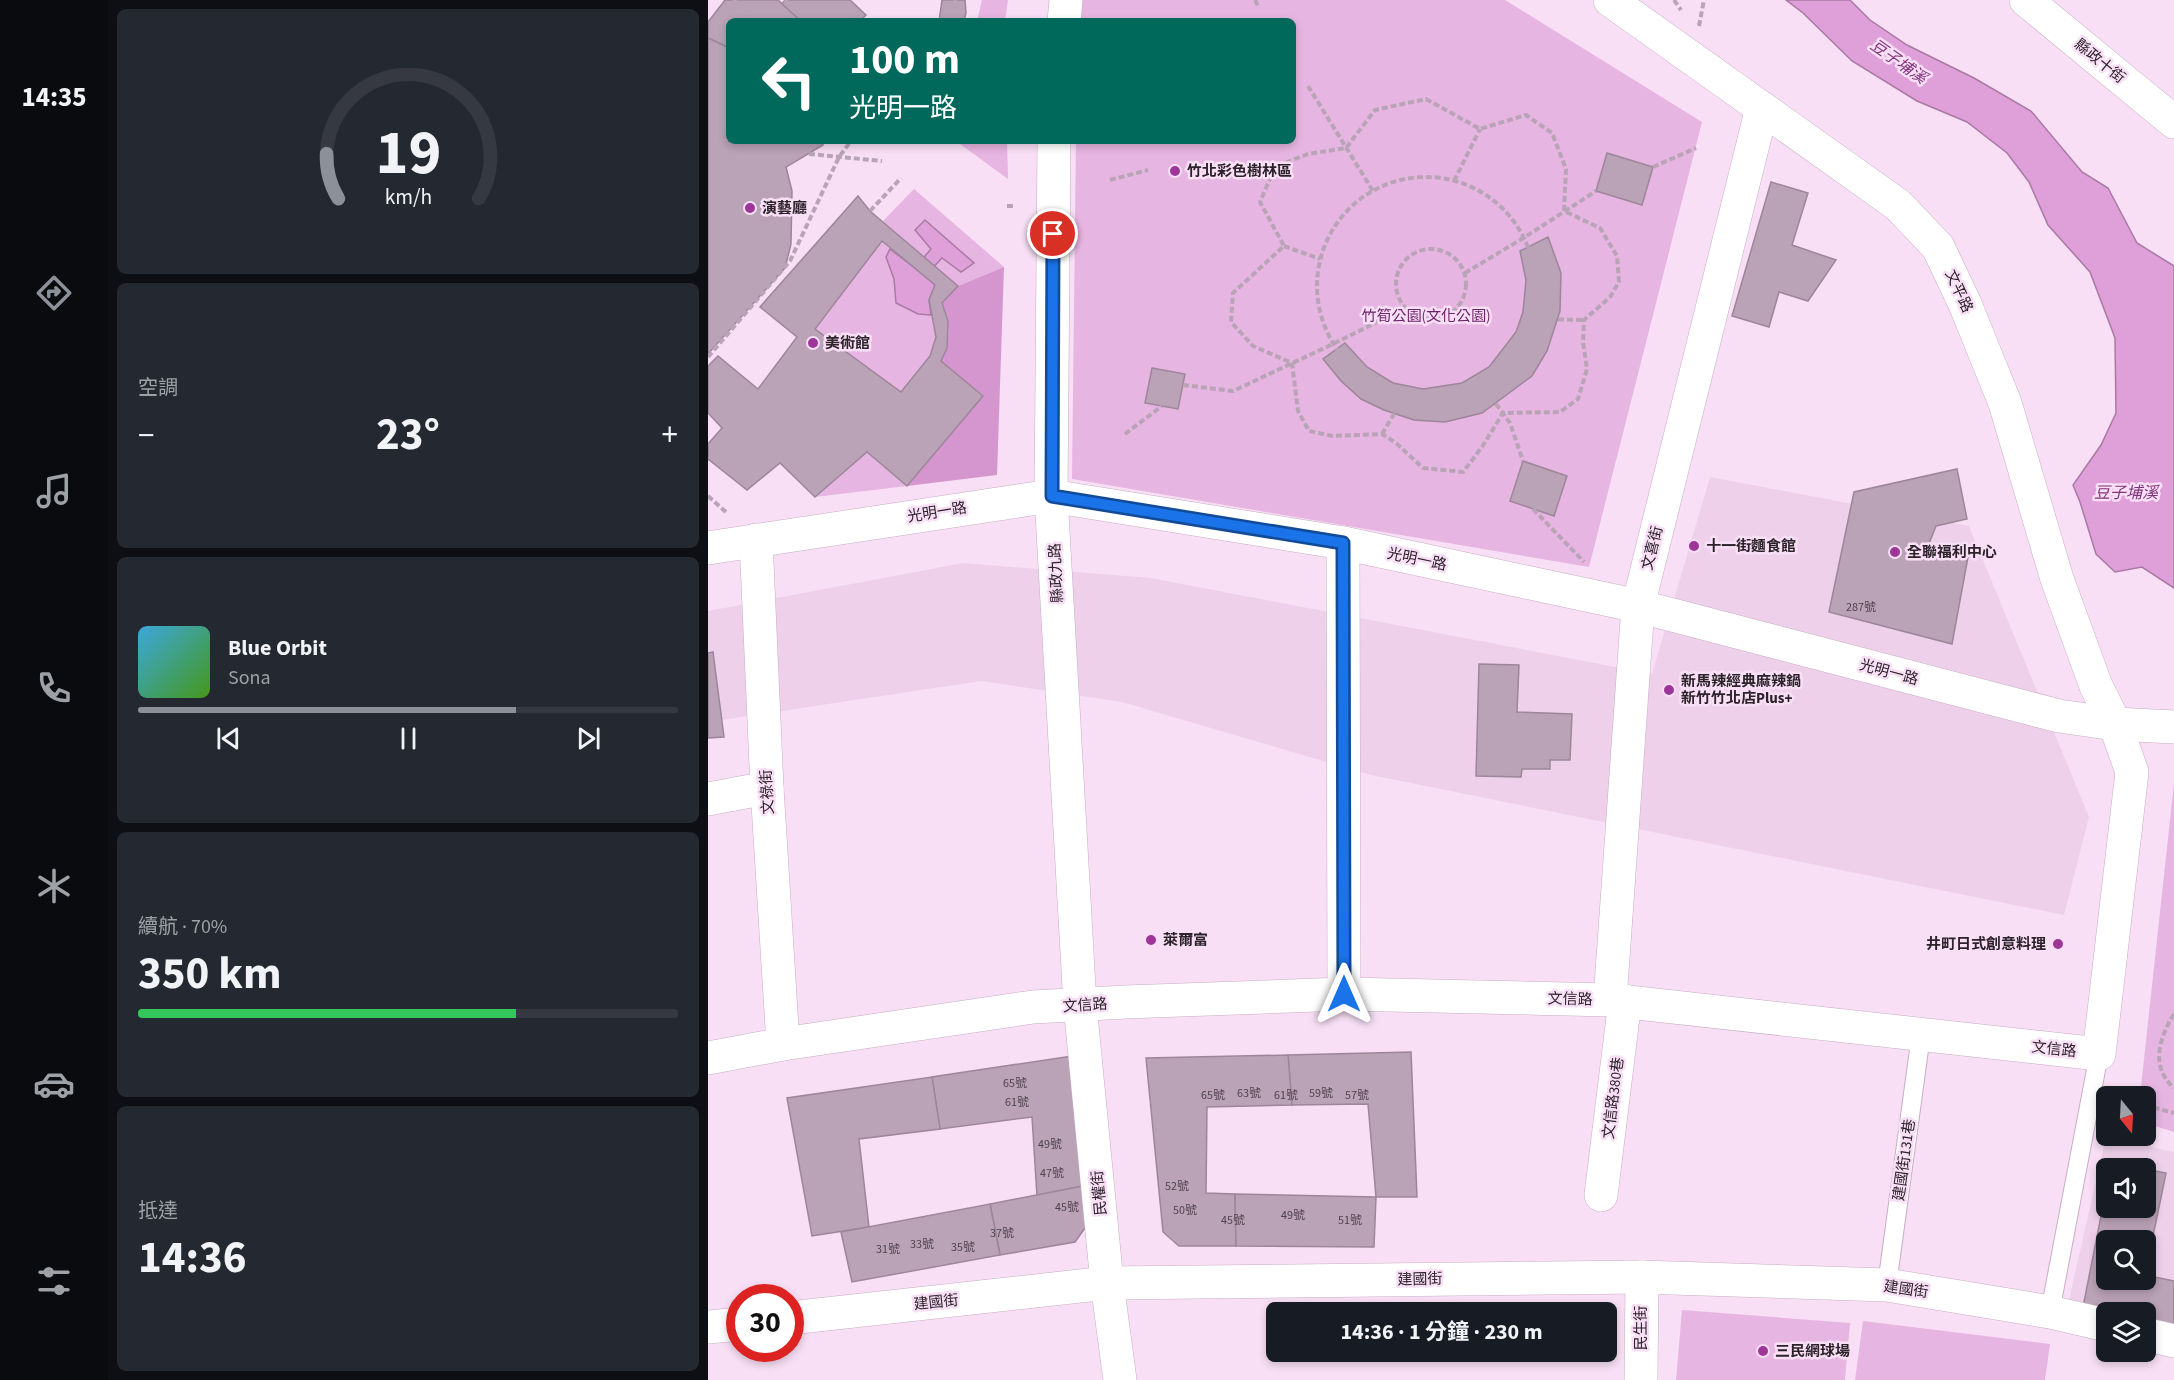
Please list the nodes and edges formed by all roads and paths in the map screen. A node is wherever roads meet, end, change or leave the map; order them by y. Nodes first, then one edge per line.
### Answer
1 (733, 0) edge
2 (785, 0) edge
3 (955, 0) edge
4 (1066, 0) edge
5 (1255, 0) edge
6 (1610, 0) edge
7 (1704, 0) edge
8 (2026, 0) edge
9 (1258, 6) dead end
10 (755, 18) edge
11 (804, 18) edge
12 (955, 18) edge
13 (1064, 18) edge
14 (1698, 32) dead end
15 (1308, 86) dead end
16 (1762, 108) junction
17 (2174, 122) edge
18 (1480, 129) junction
19 (849, 144) edge
20 (1054, 144) edge
21 (1346, 148) junction
22 (1696, 148) dead end
23 (809, 154) dead end
24 (839, 157) junction
25 (882, 161) dead end
26 (1653, 167) dead end
27 (1148, 170) dead end
28 (901, 178) dead end
29 (1110, 180) dead end
30 (1454, 181) junction
31 (1373, 191) junction
32 (1596, 191) dead end
33 (1007, 206) dead end
34 (1016, 206) dead end
35 (870, 211) dead end
36 (1564, 211) junction
37 (1525, 237) junction
38 (1284, 246) junction
39 (1320, 259) junction
40 (1465, 273) junction
41 (1405, 308) junction
42 (1531, 319) junction
43 (1584, 320) junction
44 (1333, 344) junction
45 (708, 357) edge
46 (1292, 363) junction
47 (1479, 382) junction
48 (1183, 385) dead end
49 (1406, 394) junction
50 (1162, 406) dead end
51 (1503, 413) junction
52 (1125, 434) dead end
53 (1382, 434) junction
54 (1523, 461) dead end
55 (1052, 496) junction
56 (1533, 509) dead end
57 (756, 540) junction
58 (1343, 543) junction
59 (708, 548) edge
60 (1589, 567) dead end
61 (1638, 606) junction
62 (2115, 724) junction
63 (2174, 728) edge
64 (767, 788) junction
65 (708, 799) edge
66 (1344, 994) junction
67 (1618, 1000) junction
68 (1080, 1005) junction
69 (2174, 1014) edge
70 (1921, 1035) junction
71 (783, 1044) junction
72 (2098, 1054) junction
73 (708, 1058) edge
74 (2174, 1088) edge
75 (2156, 1108) edge
76 (2174, 1113) edge
77 (1601, 1195) dead end
78 (1642, 1277) junction
79 (1107, 1282) junction
80 (1887, 1285) junction
81 (2050, 1311) junction
82 (804, 1316) edge
83 (2096, 1322) edge
84 (726, 1325) edge
85 (708, 1327) edge
86 (2156, 1337) edge
87 (2174, 1341) edge
88 (1120, 1380) edge
89 (1641, 1380) edge

1 - 10 path
2 - 11 path
3 - 12 path
4 - 13 street
5 - 9 path
6 - 16 street, 文平路
7 - 14 path
8 - 17 street, 縣政十街
15 - 21 path
16 - 61 street, 文喜街
16 - 62 street, 文平路
18 - 21 path
18 - 30 path
18 - 36 path
19 - 24 path
20 - 55 street, 縣政九路
21 - 31 path
21 - 38 path
22 - 26 path
23 - 24 path
24 - 25 path
24 - 45 path
27 - 29 path
28 - 35 path
30 - 31 path
30 - 37 path
31 - 39 path
32 - 36 path
33 - 34 path
36 - 37 path
36 - 43 path
37 - 40 path
37 - 42 path
38 - 39 path
38 - 46 path
39 - 44 path
40 - 41 path
40 - 41 path
41 - 44 path
42 - 43 path
42 - 47 path
43 - 51 path
44 - 46 path
44 - 49 path
46 - 48 path
46 - 53 path
47 - 49 path
47 - 51 path
49 - 53 path
50 - 52 path
51 - 53 path
51 - 54 path
55 - 57 street, 光明一路
55 - 58 street, 光明一路
55 - 68 street, 縣政九路
56 - 60 path
57 - 59 street, 光明一路
57 - 64 street, 文祿街
58 - 61 street, 光明一路
58 - 66 street
61 - 62 street, 光明一路
61 - 67 street, 文喜街
62 - 63 street, 光明一路
62 - 72 street, 文信路
64 - 65 street
64 - 71 street, 文祿街
66 - 67 street, 文信路
66 - 68 street, 文信路
67 - 70 street, 文信路
67 - 77 street, 文信路380巷
68 - 71 street, 文信路
68 - 79 street, 民權街
69 - 74 path
70 - 72 street, 文信路
70 - 80 lane, 建國街131巷
71 - 73 street, 文信路
72 - 81 lane
75 - 76 path
78 - 79 street, 建國街
78 - 80 street, 建國街
78 - 89 street, 民生街
79 - 82 street, 建國街
79 - 88 street, 民權街
80 - 81 street, 建國街
81 - 83 street, 建國街
84 - 85 street
86 - 87 street

